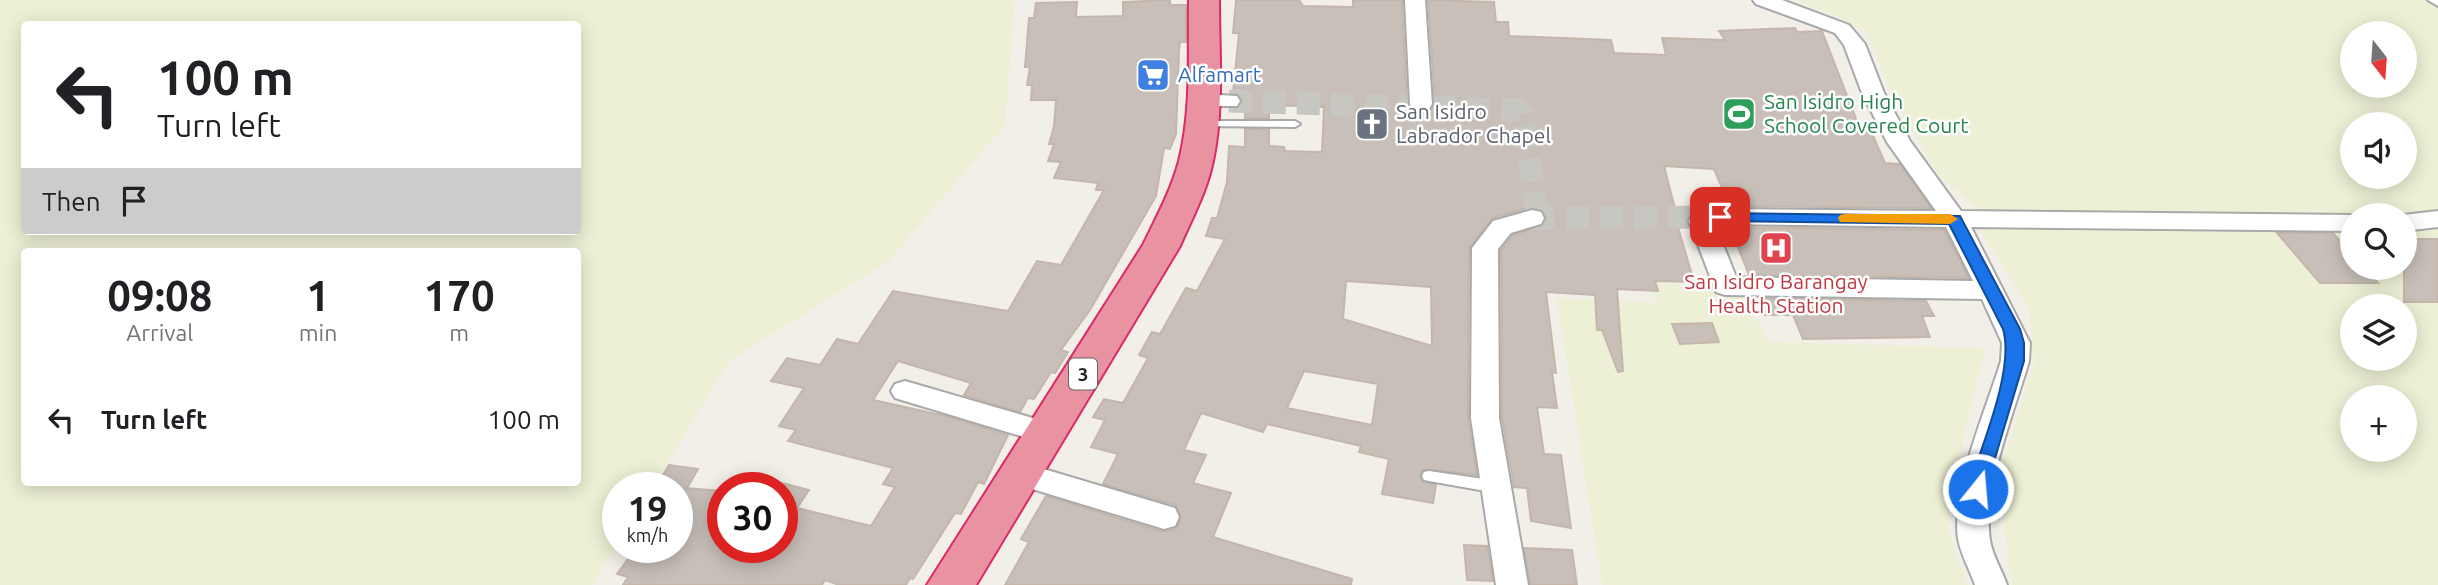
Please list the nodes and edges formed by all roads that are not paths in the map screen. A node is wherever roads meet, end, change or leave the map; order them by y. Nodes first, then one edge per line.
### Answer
1 (1204, 0) edge
2 (1415, 0) edge
3 (1763, 0) edge
4 (2433, 0) edge
5 (2438, 4) edge
6 (1421, 104) dead end
7 (1211, 109) junction
8 (1295, 124) dead end
9 (1532, 218) tunnel mouth
10 (1954, 219) junction
11 (2438, 219) edge
12 (2417, 221) edge
13 (2340, 223) edge
14 (1991, 290) junction
15 (905, 391) dead end
16 (1047, 433) junction
17 (1020, 474) junction
18 (1429, 477) dead end
19 (1497, 488) junction
20 (1164, 517) dead end
21 (951, 585) edge
22 (1512, 585) edge
23 (1991, 585) edge

1 - 7 highway, 3
2 - 6 street
3 - 10 street
4 - 5 lane
7 - 8 lane
7 - 16 highway, 3
9 - 19 street
10 - 13 street
10 - 14 street
10 - 14 street
11 - 12 street
14 - 23 street
15 - 16 street
16 - 17 highway, 3
17 - 20 street
17 - 21 highway, 3
18 - 19 lane
19 - 22 street

